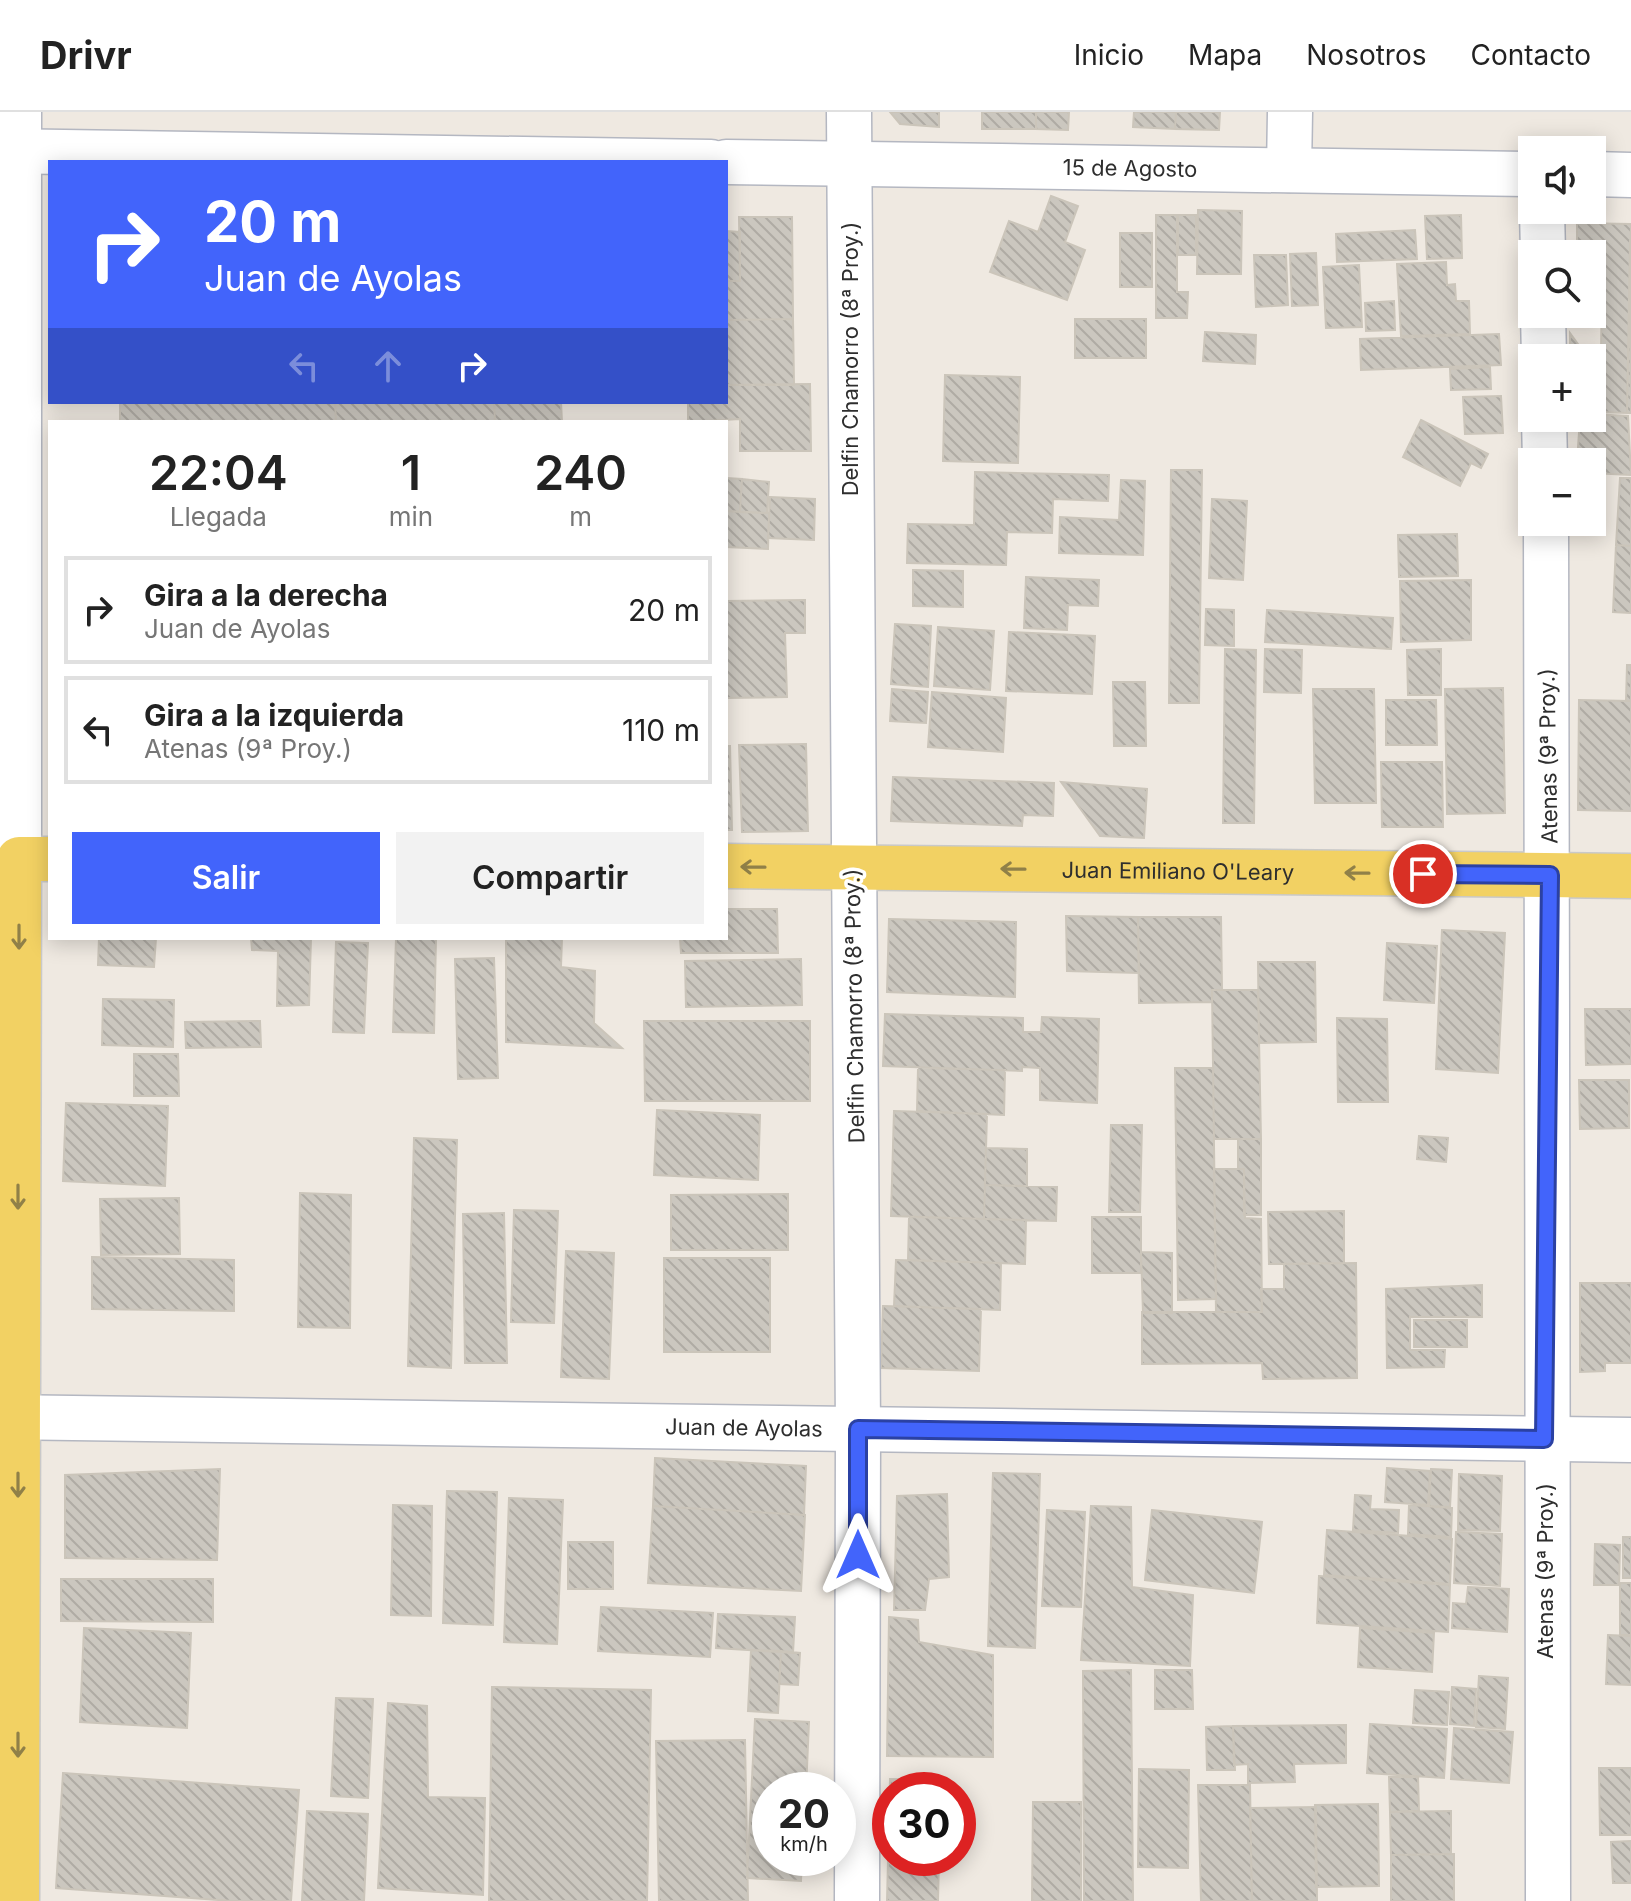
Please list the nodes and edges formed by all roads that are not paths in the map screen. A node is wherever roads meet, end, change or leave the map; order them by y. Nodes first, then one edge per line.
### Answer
1 (849, 112) edge
2 (1290, 112) edge
3 (13, 138) edge
4 (653, 160) edge
5 (728, 162) edge
6 (848, 164) junction
7 (1289, 170) junction
8 (1518, 174) edge
9 (1606, 174) edge
10 (1631, 175) edge
11 (1546, 536) edge
12 (23, 859) edge
13 (728, 866) edge
14 (853, 868) junction
15 (1550, 875) junction
16 (1631, 876) edge
17 (9, 1418) edge
18 (858, 1429) junction
19 (1544, 1439) junction
20 (1631, 1440) edge
21 (17, 1901) edge
22 (857, 1901) edge
23 (1548, 1901) edge

1 - 6 street, Delfin Chamorro (8ª Proy.)
2 - 7 street
3 - 4 street
3 - 12 street
5 - 6 street, 15 de Agosto
6 - 7 street, 15 de Agosto
6 - 14 street, Delfin Chamorro (8ª Proy.)
7 - 8 street, 15 de Agosto
9 - 10 street
11 - 15 street, Atenas (9ª Proy.)
12 -> 17 main road
14 -> 13 main road, Juan Emiliano O'Leary
15 -> 14 main road, Juan Emiliano O'Leary
14 - 18 street, Delfin Chamorro (8ª Proy.)
15 - 16 main road, Juan Emiliano O'Leary
15 - 19 street, Atenas (9ª Proy.)
17 - 18 street, Juan de Ayolas
17 -> 21 main road
18 - 19 street, Juan de Ayolas
18 - 22 street, Delfin Chamorro (8ª Proy.)
19 - 20 street, Juan de Ayolas
19 - 23 street, Atenas (9ª Proy.)

